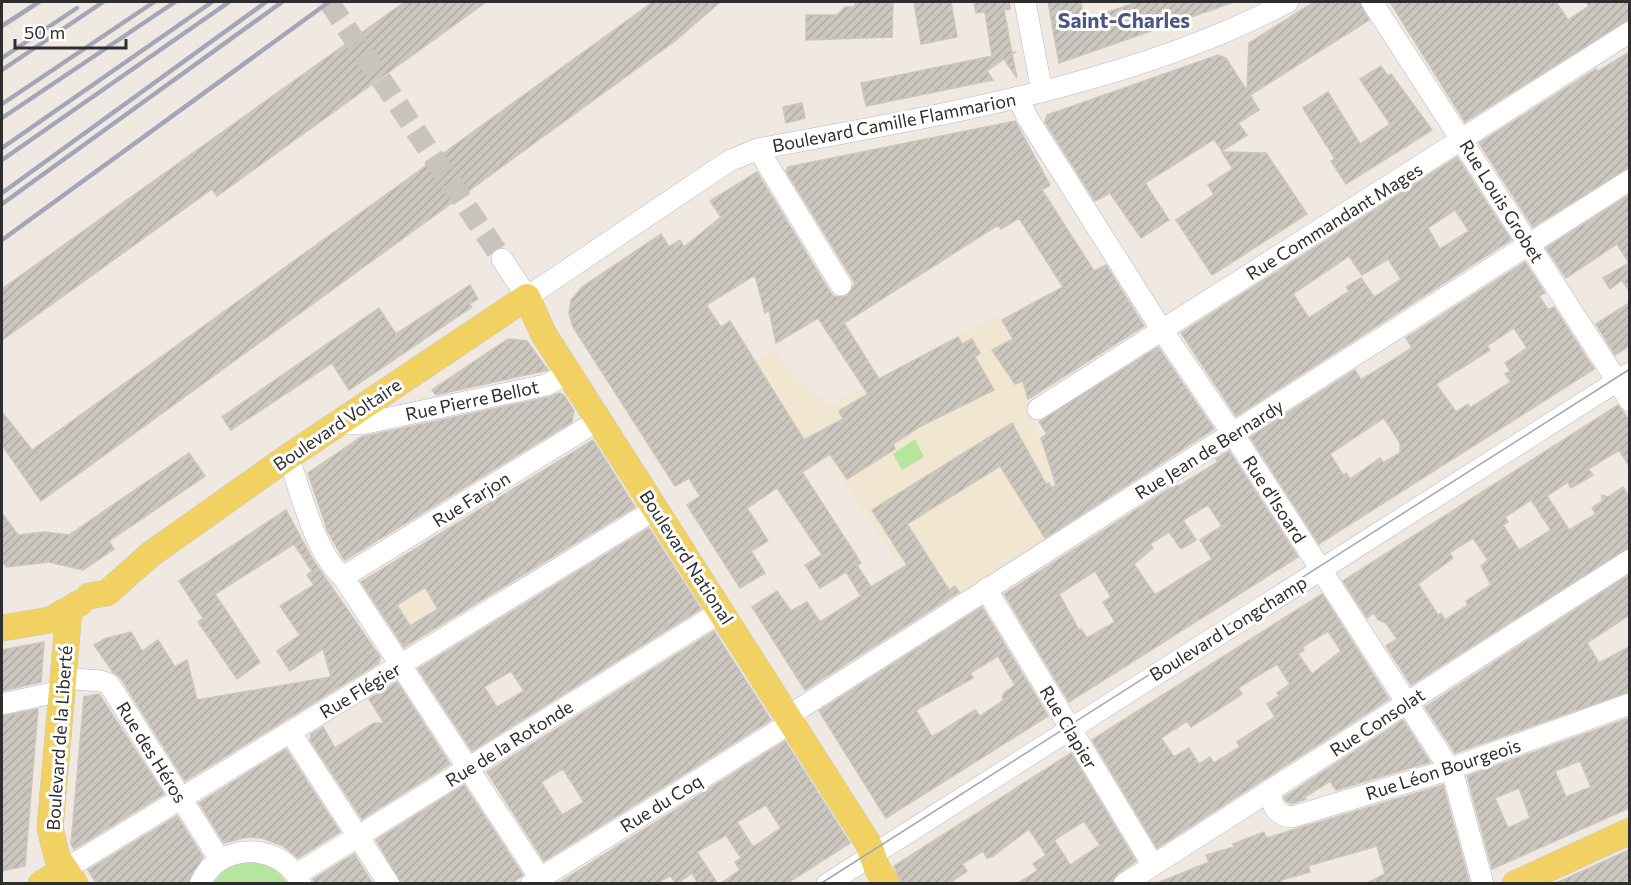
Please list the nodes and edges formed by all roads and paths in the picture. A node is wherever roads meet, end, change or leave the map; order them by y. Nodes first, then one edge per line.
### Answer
1 (1025, 2) edge
2 (1288, 2) edge
3 (1372, 2) edge
4 (1629, 32) edge
5 (1042, 92) junction
6 (1018, 97) junction
7 (1462, 139) junction
8 (758, 149) junction
9 (1629, 180) edge
10 (1529, 244) junction
11 (502, 259) tunnel mouth
12 (841, 285) dead end
13 (526, 297) junction
14 (1162, 330) junction
15 (568, 374) junction
16 (1623, 377) edge
17 (1629, 401) edge
18 (1038, 409) dead end
19 (599, 420) junction
20 (338, 424) junction
21 (1232, 434) junction
22 (288, 457) junction
23 (656, 509) junction
24 (1629, 560) edge
25 (1320, 569) junction
26 (343, 577) junction
27 (986, 589) junction
28 (722, 610) junction
29 (69, 612) junction
30 (2, 628) edge
31 (401, 664) junction
32 (62, 685) junction
33 (1405, 703) junction
34 (2, 704) edge
35 (1629, 704) edge
36 (790, 719) junction
37 (1070, 728) junction
38 (290, 732) junction
39 (470, 768) junction
40 (1449, 769) junction
41 (1270, 791) junction
42 (181, 798) junction
43 (1629, 831) edge
44 (358, 836) junction
45 (873, 854) junction
46 (220, 860) junction
47 (1153, 865) junction
48 (69, 877) edge
49 (299, 879) edge
50 (538, 882) edge
51 (41, 884) edge
52 (200, 884) edge
53 (389, 884) edge
54 (826, 884) edge
55 (887, 884) edge
56 (1124, 884) edge
57 (1483, 884) edge
58 (1515, 884) edge

1 - 5 street
2 - 5 street, Boulevard Camille Flammarion
3 - 7 street, Rue Louis Grobet
4 - 7 street, Rue Commandant Mages
5 - 6 street, Boulevard Camille Flammarion
6 - 8 street, Boulevard Camille Flammarion
6 - 14 street, Rue d'Isoard
7 - 10 street, Rue Louis Grobet
7 - 14 street, Rue Commandant Mages
8 - 12 street
8 - 13 street, Boulevard Camille Flammarion
9 - 10 street, Rue Jean de Bernardy
10 - 16 street, Rue Louis Grobet
10 - 21 street, Rue Jean de Bernardy
11 - 13 street, Boulevard National
13 - 15 main road, Boulevard National
13 - 20 main road, Boulevard Voltaire
14 - 18 street, Rue Commandant Mages
14 - 21 street, Rue d'Isoard
15 - 19 main road, Boulevard National
15 - 20 street, Rue Pierre Bellot
16 - 17 street, Rue Louis Grobet
16 - 25 street, Boulevard Longchamp
19 - 23 main road, Boulevard National
19 - 26 street, Rue Farjon
20 - 22 main road, Boulevard Voltaire
21 - 25 street, Rue d'Isoard
21 - 27 street, Rue Jean de Bernardy
22 - 26 street
22 - 29 main road, Boulevard Voltaire
23 - 28 main road, Boulevard National
23 - 31 street, Rue Flégier
24 - 33 street, Rue Consolat
25 - 33 street, Rue d'Isoard
25 - 37 street, Boulevard Longchamp
26 - 31 street
27 - 36 street, Rue Jean de Bernardy
27 - 37 street, Rue Clapier
28 - 36 main road, Boulevard National
28 - 39 street, Rue de la Rotonde
29 - 30 main road, Boulevard Voltaire
29 - 32 main road, Boulevard de la Liberté
31 - 38 street, Rue Flégier
31 - 39 street
32 - 34 street
32 - 42 street, Rue des Héros
32 - 48 main road, Boulevard de la Liberté
33 - 40 street, Rue d'Isoard
33 - 41 street, Rue Consolat
35 - 40 street, Rue Léon Bourgeois
36 - 45 main road, Boulevard National
36 - 50 street, Rue du Coq
37 - 45 street, Boulevard Longchamp
37 - 47 street, Rue Clapier
38 - 42 street, Rue Flégier
38 - 44 street
39 - 44 street, Rue de la Rotonde
39 - 50 street
40 - 41 street, Rue Léon Bourgeois
40 - 57 street, Rue d'Isoard
41 - 47 street, Rue Consolat
42 - 46 street, Rue des Héros
42 - 48 street, Rue Flégier
43 - 58 main road
44 - 49 street, Rue de la Rotonde
44 - 53 street
45 - 54 street, Boulevard Longchamp
45 - 55 main road, Boulevard National
46 - 49 street
46 - 52 street
47 - 56 street, Rue Consolat
48 - 51 main road

